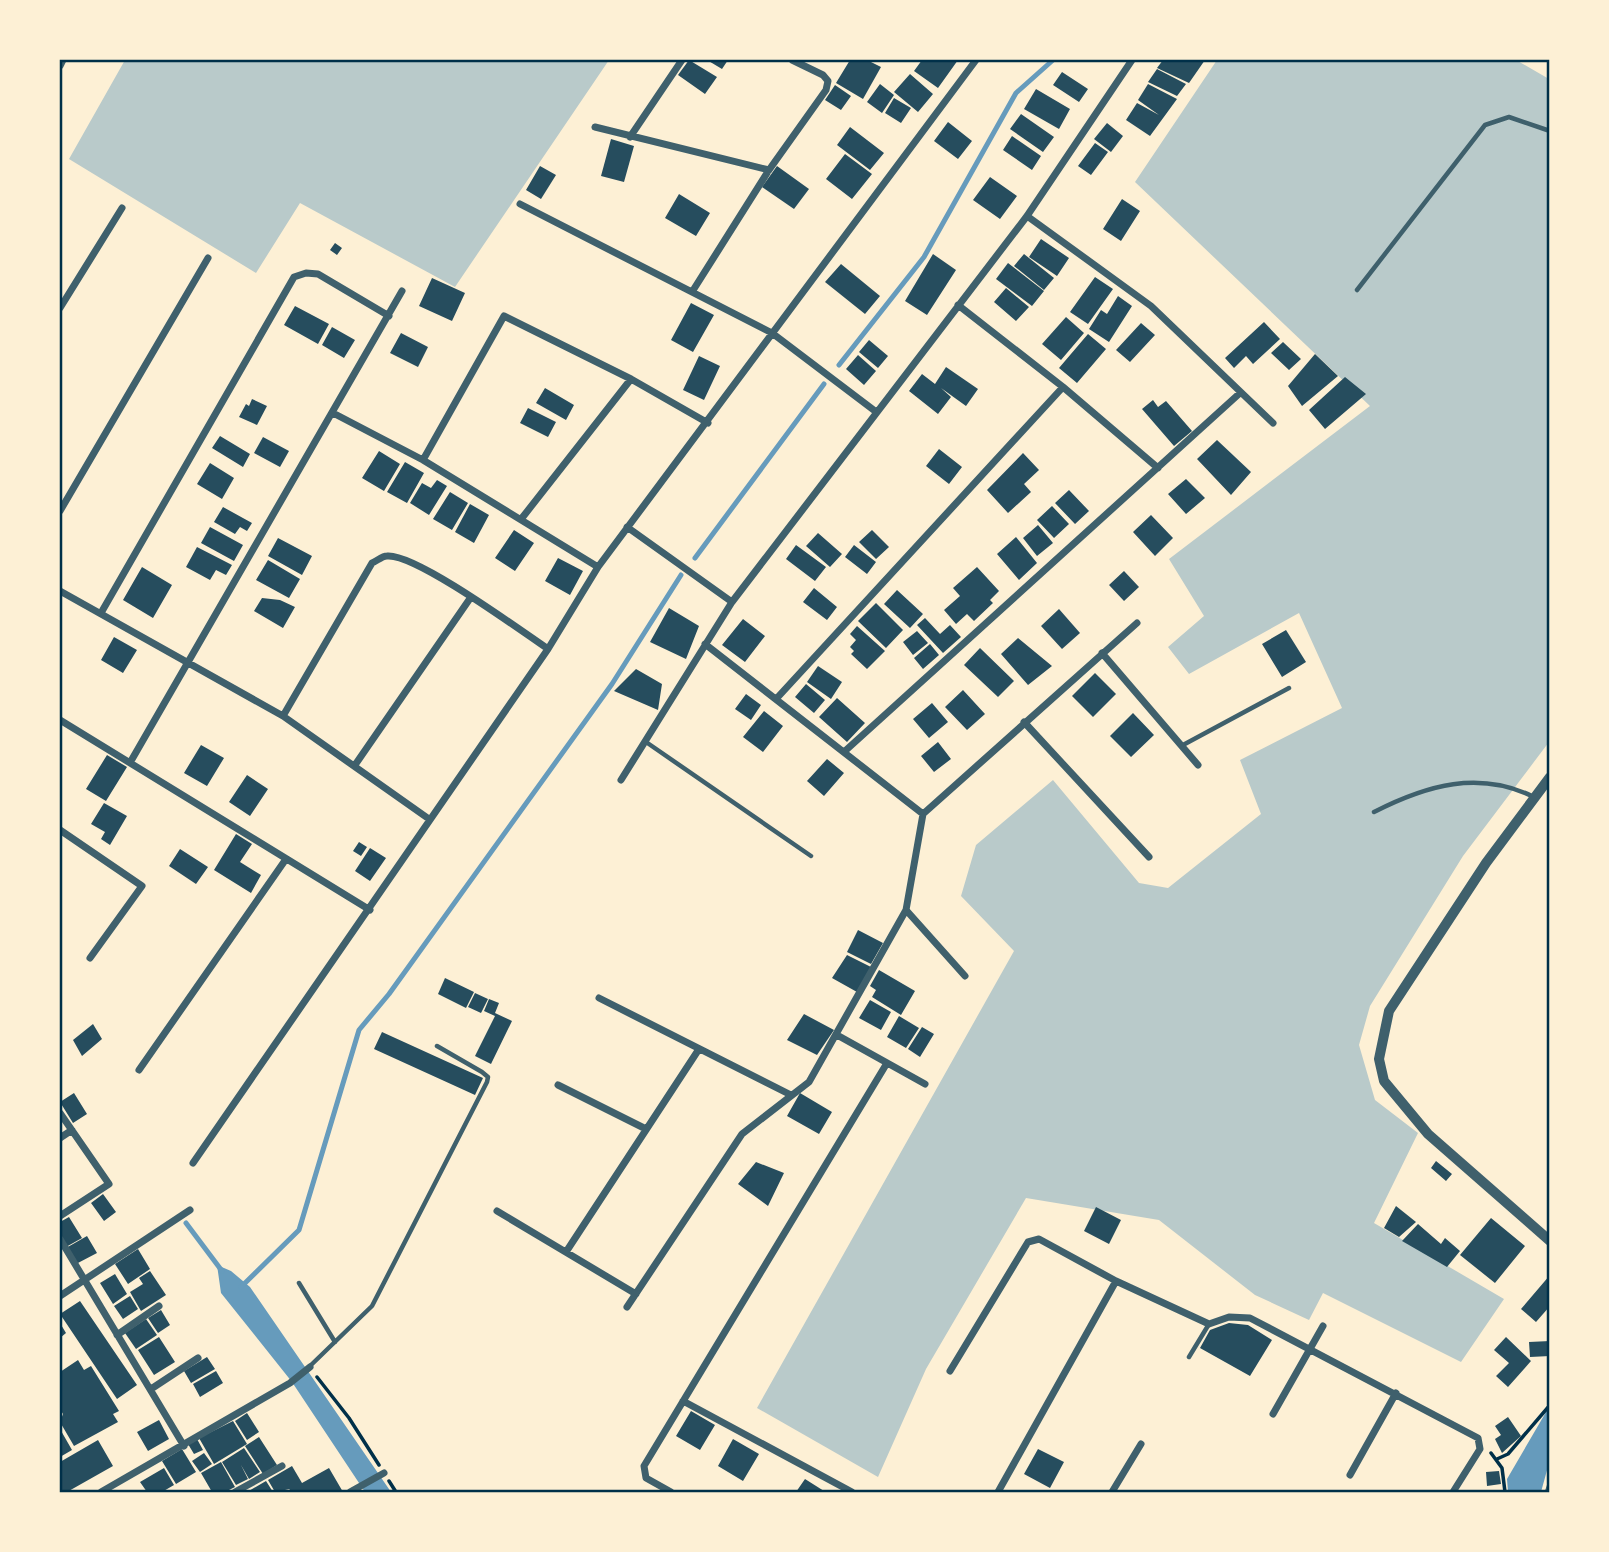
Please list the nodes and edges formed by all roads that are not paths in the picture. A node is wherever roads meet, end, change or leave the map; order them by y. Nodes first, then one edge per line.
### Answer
1 (63, 60) edge
2 (682, 60) edge
3 (792, 60) edge
4 (976, 60) edge
5 (1132, 60) edge
6 (60, 66) edge
7 (595, 127) dead end
8 (1549, 131) edge
9 (630, 137) junction
10 (769, 170) junction
11 (520, 204) dead end
12 (122, 208) dead end
13 (1027, 216) junction
14 (208, 258) dead end
15 (1357, 290) dead end
16 (402, 291) dead end
17 (692, 292) junction
18 (958, 305) junction
19 (60, 308) edge
20 (389, 316) junction
21 (772, 333) junction
22 (631, 379) junction
23 (1063, 387) junction
24 (1240, 393) junction
25 (875, 411) junction
26 (333, 414) junction
27 (708, 423) junction
28 (1273, 424) dead end
29 (423, 460) junction
30 (1158, 468) junction
31 (60, 511) edge
32 (522, 518) junction
33 (628, 527) junction
34 (598, 567) junction
35 (60, 591) edge
36 (471, 597) junction
37 (732, 602) junction
38 (101, 613) junction
39 (1137, 623) dead end
40 (705, 644) junction
41 (548, 649) junction
42 (1102, 653) junction
43 (189, 662) junction
44 (1289, 688) dead end
45 (777, 698) junction
46 (282, 716) junction
47 (60, 720) edge
48 (1024, 722) junction
49 (646, 742) junction
50 (1183, 745) junction
51 (845, 751) junction
52 (131, 761) junction
53 (355, 765) junction
54 (1198, 765) dead end
55 (1549, 776) edge
56 (621, 780) dead end
57 (1535, 797) junction
58 (1374, 812) dead end
59 (923, 814) junction
60 (429, 819) junction
61 (60, 831) edge
62 (811, 856) dead end
63 (1149, 857) dead end
64 (286, 859) junction
65 (370, 910) junction
66 (906, 910) junction
67 (90, 958) dead end
68 (965, 976) dead end
69 (599, 998) dead end
70 (837, 1035) junction
71 (438, 1046) dead end
72 (699, 1049) junction
73 (887, 1062) junction
74 (139, 1070) dead end
75 (925, 1084) dead end
76 (558, 1085) dead end
77 (791, 1095) junction
78 (60, 1113) edge
79 (646, 1129) junction
80 (72, 1130) junction
81 (60, 1138) edge
82 (193, 1163) dead end
83 (190, 1210) dead end
84 (497, 1211) dead end
85 (60, 1216) edge
86 (60, 1239) edge
87 (1549, 1241) edge
88 (566, 1252) junction
89 (82, 1281) junction
90 (1116, 1281) junction
91 (299, 1283) dead end
92 (636, 1294) junction
93 (60, 1296) edge
94 (159, 1306) dead end
95 (627, 1307) dead end
96 (1209, 1324) junction
97 (1323, 1325) dead end
98 (117, 1335) junction
99 (335, 1342) junction
100 (1312, 1350) junction
101 (1189, 1357) dead end
102 (198, 1358) dead end
103 (308, 1368) joint
104 (950, 1371) dead end
105 (151, 1389) junction
106 (1396, 1393) junction
107 (682, 1401) junction
108 (1273, 1414) dead end
109 (1141, 1444) dead end
110 (184, 1446) junction
111 (282, 1466) dead end
112 (382, 1474) road end
113 (1350, 1475) dead end
114 (1549, 1483) edge
115 (101, 1493) edge
116 (235, 1493) edge
117 (350, 1493) edge
118 (671, 1493) edge
119 (852, 1493) edge
120 (998, 1493) edge
121 (1112, 1493) edge
122 (1453, 1493) edge
123 (1547, 1493) edge

1 - 6 street
2 - 9 street
3 - 10 street
4 - 21 street
5 - 13 street
7 - 9 street
8 - 15 lane
9 - 10 street
10 - 17 street
11 - 17 street
12 - 19 street
13 - 18 street
13 - 24 street
14 - 31 street
16 - 20 street
17 - 21 street
18 - 23 street
18 - 25 street
20 - 26 street
20 - 38 street
21 - 25 street
21 - 27 street
22 - 27 street
22 - 29 street
22 - 32 street
23 - 30 street
23 - 45 street
24 - 28 street
24 - 30 street
25 - 37 street
26 - 29 street
26 - 43 street
27 - 33 street
29 - 32 street
30 - 51 street
32 - 34 street
33 - 34 street
33 - 37 street
34 - 41 street
35 - 38 street
36 - 41 street
36 - 46 street
36 - 53 street
37 - 40 street
38 - 43 street
39 - 42 street
40 - 45 street
40 - 49 street
41 - 60 street
42 - 48 street
42 - 50 street
43 - 46 street
43 - 52 street
44 - 50 lane
45 - 51 street
46 - 53 street
47 - 52 street
48 - 59 street
48 - 63 street
49 - 56 street
49 - 62 lane
50 - 54 street
51 - 59 street
52 - 64 street
53 - 60 street
55 - 57 street
57 - 58 lane
57 - 87 street
59 - 66 street
60 - 65 street
61 - 67 street
64 - 65 street
64 - 74 street
65 - 82 street
66 - 68 street
66 - 70 street
69 - 72 street
70 - 73 street
70 - 77 street
71 - 99 lane
72 - 77 street
72 - 79 street
73 - 75 street
73 - 107 street
76 - 79 street
77 - 92 street
78 - 80 street
79 - 88 street
80 - 81 street
80 - 85 street
83 - 89 street
84 - 88 street
86 - 89 street
88 - 92 street
89 - 93 street
89 - 98 street
90 - 96 street
90 - 104 street
90 - 120 street
91 - 99 lane
92 - 95 street
94 - 98 street
96 - 100 street
96 - 101 lane
97 - 100 street
98 - 105 street
99 - 103 lane
100 - 106 street
100 - 108 street
102 - 105 street
103 - 110 street
105 - 110 street
106 - 113 street
106 - 122 street
107 - 118 street
107 - 119 street
109 - 121 street
110 - 115 street
111 - 116 street
112 - 117 street
114 - 123 lane

